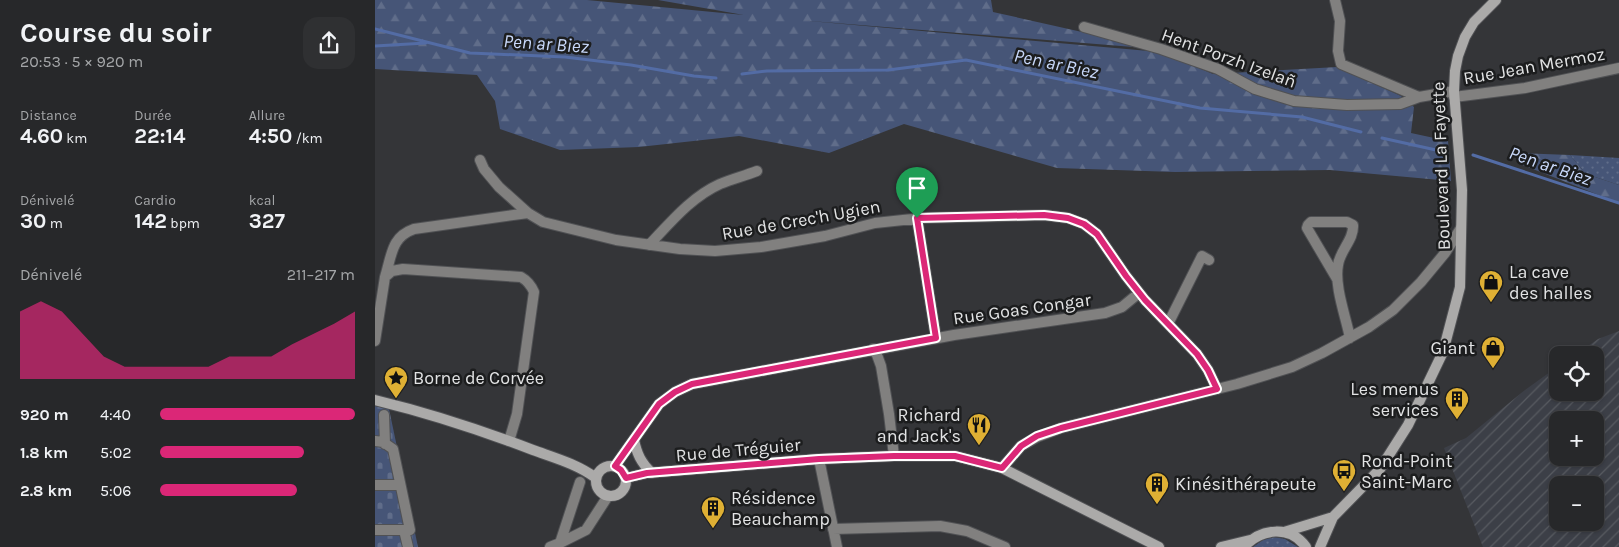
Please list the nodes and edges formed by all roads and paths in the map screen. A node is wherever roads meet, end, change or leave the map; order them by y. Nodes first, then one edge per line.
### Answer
1 (1335, 0) edge
2 (1496, 0) edge
3 (1084, 27) dead end
4 (1619, 68) edge
5 (1454, 94) junction
6 (1419, 97) junction
7 (480, 160) dead end
8 (757, 171) dead end
9 (528, 213) junction
10 (917, 218) junction
11 (1461, 228) junction
12 (649, 245) junction
13 (1209, 260) dead end
14 (385, 277) junction
15 (1337, 279) junction
16 (1139, 293) junction
17 (1168, 324) junction
18 (936, 338) junction
19 (1350, 338) junction
20 (375, 341) edge
21 (873, 349) junction
22 (1217, 389) junction
23 (375, 400) edge
24 (384, 415) dead end
25 (634, 440) junction
26 (509, 441) junction
27 (380, 443) edge
28 (894, 456) junction
29 (819, 459) junction
30 (615, 466) junction
31 (1002, 468) junction
32 (652, 473) junction
33 (596, 478) junction
34 (626, 478) junction
35 (580, 482) dead end
36 (375, 485) edge
37 (400, 485) junction
38 (608, 496) junction
39 (1333, 517) junction
40 (833, 529) junction
41 (375, 530) edge
42 (404, 530) junction
43 (1284, 532) junction
44 (991, 544) edge
45 (1247, 544) edge
46 (555, 545) edge
47 (408, 547) edge
48 (837, 547) edge
49 (1005, 547) edge
50 (1159, 547) edge
51 (1221, 547) edge
52 (1306, 547) edge
53 (1320, 547) edge

1 - 6 street
2 - 5 main road, Boulevard La Fayette
3 - 6 street, Hent Porzh Izelañ
4 - 5 street, Rue Jean Mermoz
5 - 6 street, Hent Porzh Izelañ
5 - 11 main road, Boulevard La Fayette
7 - 9 street, Rue de Crec'h Ugien
8 - 12 street
9 - 12 street, Rue de Crec'h Ugien
9 - 14 street
10 - 12 street, Rue de Crec'h Ugien
10 - 16 street, Rue de Crec'h Ugien
10 - 18 street
11 - 19 street
11 - 39 main road, Boulevard La Fayette
13 - 17 street
14 - 20 street
14 - 26 street
15 - 15 street
15 - 19 street
16 - 17 street, Rue de Crec'h Ugien
16 - 18 street, Rue Goas Congar
17 - 22 street, Rue de Crec'h Ugien
18 - 21 street, Rue Goas Congar
19 - 22 street
21 - 25 street, Rue Goas Congar
21 - 28 street
22 - 31 street
23 - 26 main road
24 - 27 street
25 - 30 street, Rue Goas Congar
25 - 32 main road
26 - 33 main road
27 - 37 street
28 - 29 main road, Rue de Tréguier
28 - 31 main road, Rue de Tréguier
29 - 32 main road, Rue de Tréguier
29 - 40 street
30 - 33 main road
30 - 34 main road
31 - 50 main road, Rue de Tréguier
32 - 34 main road, Rue de Tréguier
33 - 38 main road
34 - 38 main road
35 - 46 street
36 - 37 street
37 - 42 street
38 - 46 street
39 - 43 main road, Boulevard La Fayette
39 - 53 main road, Boulevard La Fayette
40 - 44 street
40 - 48 street
41 - 42 street
42 - 47 street
43 - 45 main road
43 - 52 main road
44 - 49 street
45 - 51 main road

